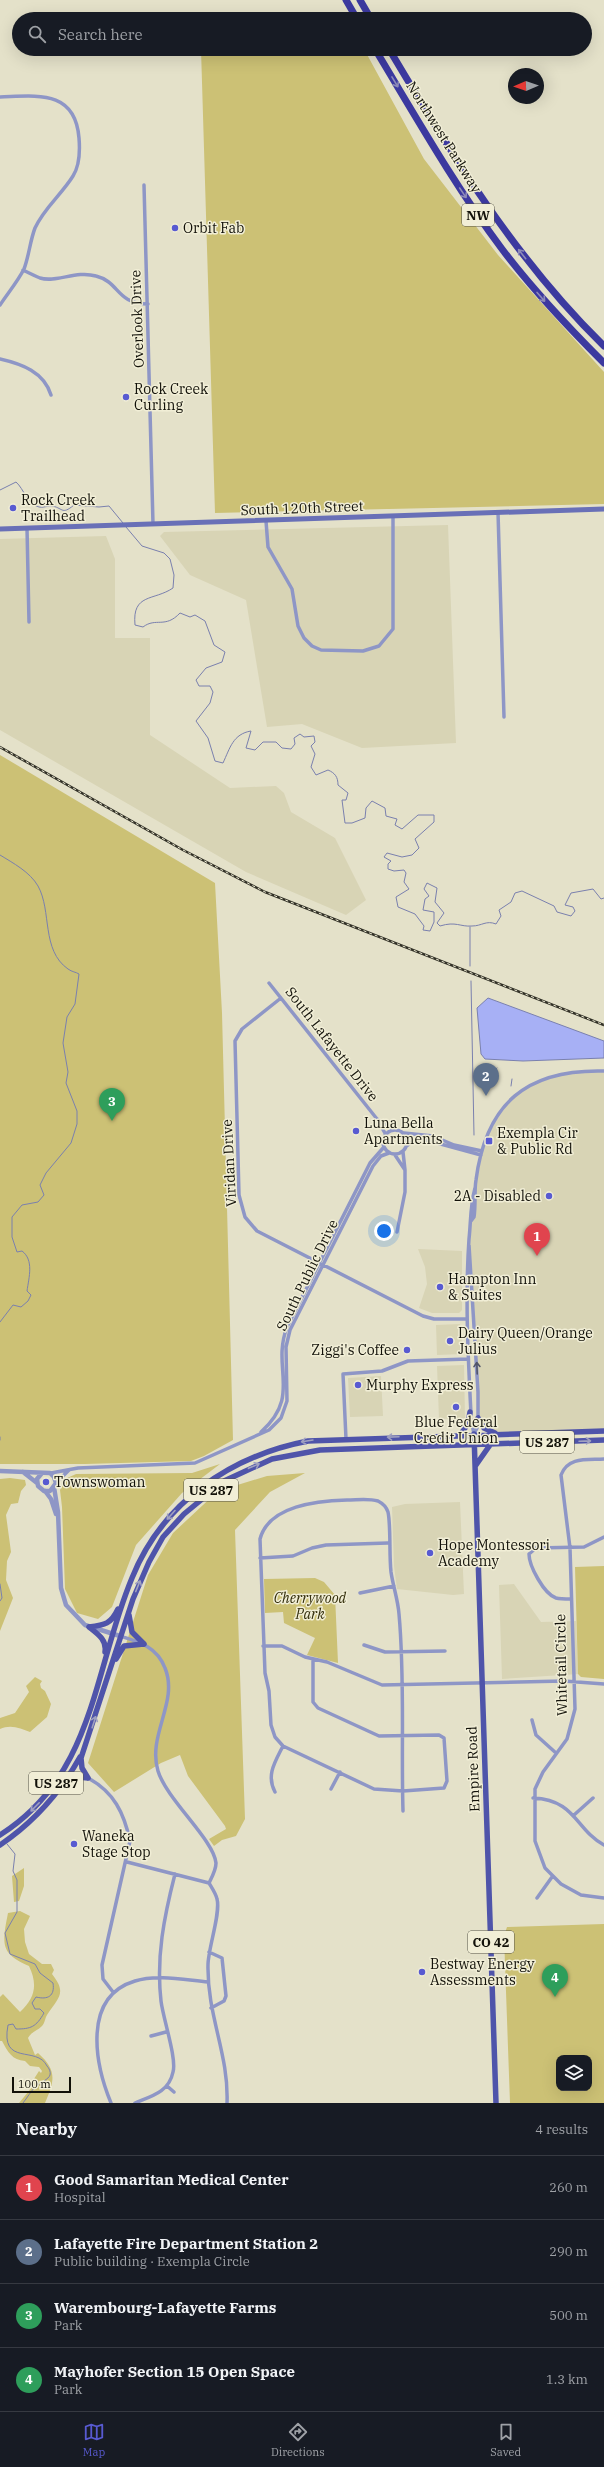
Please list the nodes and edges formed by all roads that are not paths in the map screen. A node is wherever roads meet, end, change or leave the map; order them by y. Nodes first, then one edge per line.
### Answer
1 (346, 0) edge
2 (360, 0) edge
3 (353, 12) edge
4 (367, 12) edge
5 (379, 56) edge
6 (393, 56) edge
7 (0, 97) edge
8 (144, 185) dead end
9 (23, 270) junction
10 (148, 304) junction
11 (0, 305) edge
12 (604, 346) edge
13 (0, 359) edge
14 (604, 363) edge
15 (51, 395) dead end
16 (604, 509) edge
17 (498, 512) junction
18 (393, 517) junction
19 (266, 521) junction
20 (153, 524) junction
21 (27, 528) junction
22 (0, 529) edge
23 (29, 622) dead end
24 (504, 716) dead end
25 (269, 983) dead end
26 (281, 998) junction
27 (604, 1071) edge
28 (377, 1119) junction
29 (393, 1130) junction
30 (404, 1134) junction
31 (386, 1135) junction
32 (408, 1144) junction
33 (384, 1147) junction
34 (482, 1151) junction
35 (403, 1152) junction
36 (389, 1153) junction
37 (395, 1155) junction
38 (481, 1155) junction
39 (405, 1170) junction
40 (397, 1232) dead end
41 (469, 1242) junction
42 (321, 1264) junction
43 (467, 1319) junction
44 (468, 1359) junction
45 (470, 1412) junction
46 (478, 1418) junction
47 (604, 1431) edge
48 (474, 1434) junction
49 (497, 1434) junction
50 (460, 1435) junction
51 (346, 1439) junction
52 (604, 1440) edge
53 (490, 1444) junction
54 (474, 1445) junction
55 (604, 1459) edge
56 (475, 1467) junction
57 (69, 1470) junction
58 (1, 1471) edge
59 (23, 1472) junction
60 (42, 1473) junction
61 (50, 1473) junction
62 (37, 1482) junction
63 (55, 1485) junction
64 (45, 1491) junction
65 (58, 1519) junction
66 (604, 1537) edge
67 (388, 1543) junction
68 (570, 1548) junction
69 (260, 1558) junction
70 (394, 1586) junction
71 (127, 1591) junction
72 (360, 1593) dead end
73 (571, 1599) junction
74 (130, 1608) junction
75 (89, 1627) junction
76 (113, 1634) junction
77 (120, 1636) junction
78 (144, 1644) junction
79 (364, 1645) dead end
80 (263, 1646) junction
81 (445, 1651) dead end
82 (400, 1652) junction
83 (313, 1659) junction
84 (104, 1666) junction
85 (108, 1677) junction
86 (574, 1681) junction
87 (482, 1684) junction
88 (604, 1684) edge
89 (402, 1686) junction
90 (532, 1720) dead end
91 (402, 1736) junction
92 (283, 1746) junction
93 (82, 1753) junction
94 (556, 1754) junction
95 (340, 1772) junction
96 (88, 1778) junction
97 (64, 1784) junction
98 (330, 1789) dead end
99 (403, 1791) junction
100 (276, 1792) dead end
101 (533, 1798) junction
102 (593, 1798) dead end
103 (404, 1810) dead end
104 (574, 1814) junction
105 (0, 1835) edge
106 (0, 1844) edge
107 (604, 1845) edge
108 (126, 1862) junction
109 (175, 1874) junction
110 (552, 1877) junction
111 (209, 1883) junction
112 (537, 1898) dead end
113 (604, 1898) edge
114 (209, 1952) junction
115 (159, 1979) junction
116 (208, 1982) junction
117 (113, 1992) junction
118 (211, 2008) junction
119 (166, 2032) junction
120 (151, 2036) dead end
121 (167, 2086) junction
122 (174, 2092) dead end
123 (111, 2103) edge
124 (135, 2103) edge
125 (227, 2103) edge
126 (496, 2103) edge

1 - 3 highway
2 - 4 highway
5 -> 14 highway, Northwest Parkway / NW
12 -> 6 highway, Northwest Parkway / NW
7 - 9 street
8 - 10 street, Overlook Drive
9 - 10 street
9 - 11 street
10 - 20 street, Overlook Drive
13 - 15 street
16 - 17 main road, South 120th Street
17 - 18 main road, South 120th Street
17 - 24 street
18 - 19 main road, South 120th Street
18 - 19 street
19 - 20 main road, South 120th Street
20 - 21 main road, South 120th Street
21 - 22 main road, South 120th Street
21 - 23 street
25 - 26 street, South Lafayette Drive
26 - 28 street, South Lafayette Drive
26 - 42 street, Viridan Drive
27 - 34 street
28 - 29 street, South Lafayette Drive
28 - 31 street, South Lafayette Drive
29 - 30 street
29 - 31 street
30 - 32 street
30 - 34 street
31 - 33 street
32 - 35 street
32 - 38 street
33 - 36 street
33 - 42 street, South Public Drive
34 - 38 street
35 - 37 street
35 - 39 street
36 - 37 street
36 - 42 street, South Public Drive
37 - 39 street
38 - 41 street
39 - 40 street
41 - 43 street
46 -> 41 street
42 - 43 street, Viridan Drive
42 - 57 street, South Public Drive
43 - 44 street
44 - 45 street
44 - 51 street
45 - 48 street
45 - 50 main road
46 - 48 street
46 - 49 main road
47 - 49 main road, US 287
48 - 49 main road, US 287
48 - 50 main road, US 287
48 - 54 main road, Empire Road / CO 42
50 -> 51 main road, US 287
51 -> 71 main road, US 287
53 -> 52 main road, US 287
53 - 54 main road, US 287
53 - 56 main road
54 - 56 main road, Empire Road / CO 42
74 -> 54 main road, US 287
55 - 68 street, Whitetail Circle
56 - 87 main road, Empire Road / CO 42
57 - 61 street, South Public Drive
57 - 63 street
58 - 59 street
59 - 60 street
59 - 62 street
60 - 61 street
60 - 62 street
61 - 63 street
62 - 64 street
63 - 64 street
63 - 65 street
64 - 65 street
65 - 75 street
66 - 68 street
67 - 69 street
67 - 69 street
67 - 70 street
68 - 73 street, Whitetail Circle
68 - 73 street
69 - 80 street
70 - 72 street
70 - 82 street
71 - 75 main road
71 - 76 main road, US 287
73 - 86 street, Whitetail Circle
74 - 77 main road, US 287
74 - 78 main road
75 - 76 street
75 - 84 main road
76 - 77 street
76 - 84 main road, US 287
77 - 78 street
77 - 85 main road, US 287
78 - 85 main road
78 - 111 street
79 - 82 street
80 - 83 street
80 - 92 street
81 - 82 street
82 - 89 street
83 - 89 street
83 - 91 street
84 -> 105 main road, US 287
93 -> 85 main road, US 287
86 - 87 street
86 - 88 street
86 - 94 street, Whitetail Circle
87 - 89 street
87 - 126 main road, Empire Road / CO 42
89 - 91 street
90 - 94 street
91 - 99 street
91 - 99 street
92 - 95 street
92 - 100 street
93 - 96 main road
93 - 97 main road, US 287
94 - 101 street, Whitetail Circle
95 - 98 street
95 - 99 street
96 - 97 main road
96 - 108 street
97 - 106 main road, US 287
99 - 103 street
101 - 104 street
101 - 110 street, Whitetail Circle
102 - 104 street
104 - 107 street
108 - 109 street
108 - 117 street
109 - 111 street
109 - 115 street
110 - 112 street
110 - 113 street, Whitetail Circle
111 - 114 street
114 - 116 street
114 - 118 street
115 - 116 street
115 - 117 street
115 - 119 street
116 - 118 street
117 - 123 street
118 - 125 street
119 - 120 street
119 - 121 street
121 - 122 street
121 - 124 street

